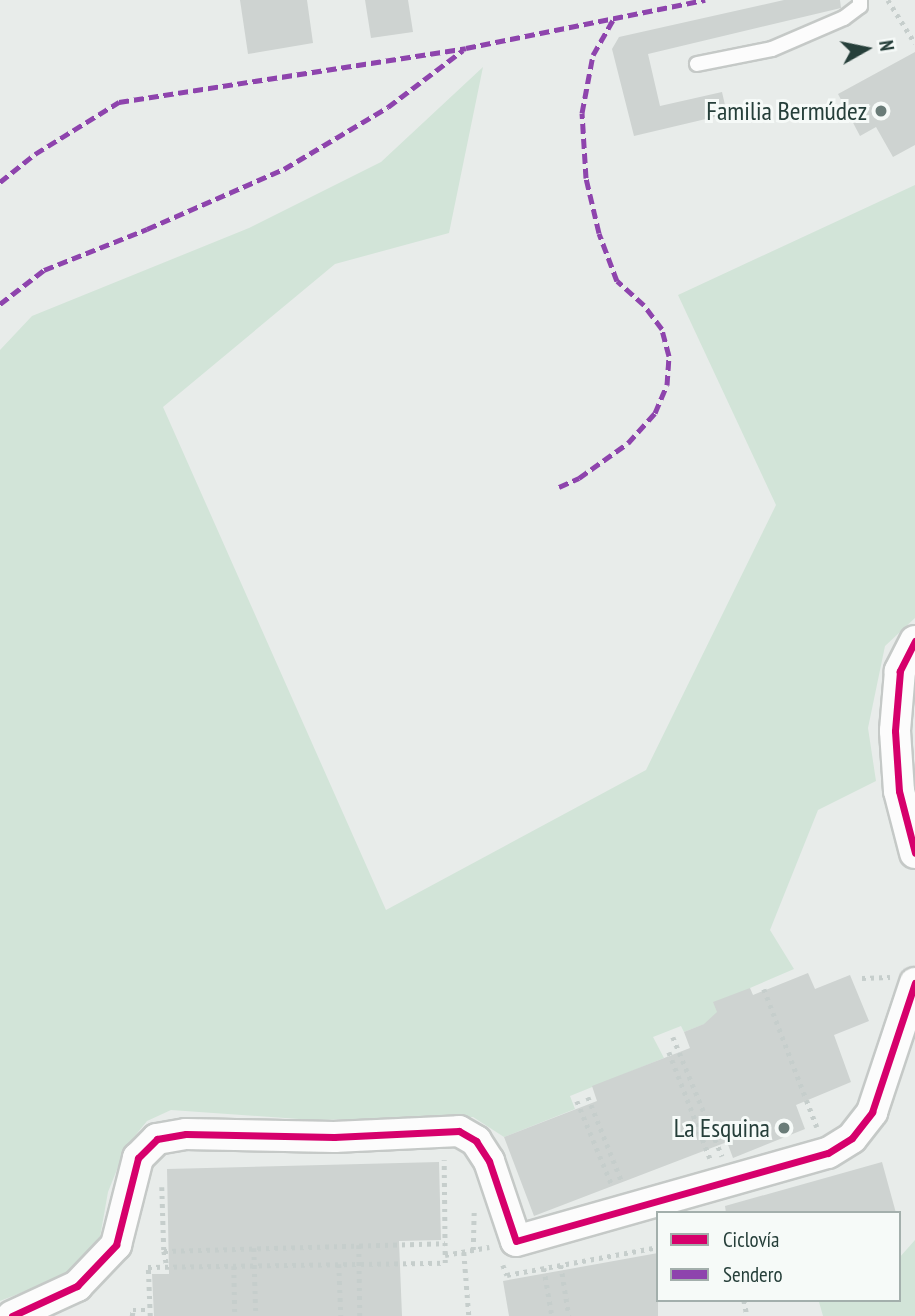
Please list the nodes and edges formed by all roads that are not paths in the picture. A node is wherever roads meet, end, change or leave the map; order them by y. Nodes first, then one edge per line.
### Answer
1 (860, 0) edge
2 (697, 64) dead end
3 (915, 641) edge
4 (915, 853) edge
5 (915, 983) edge
6 (12, 1316) edge

1 - 2 lane
3 - 4 street
5 - 6 street

